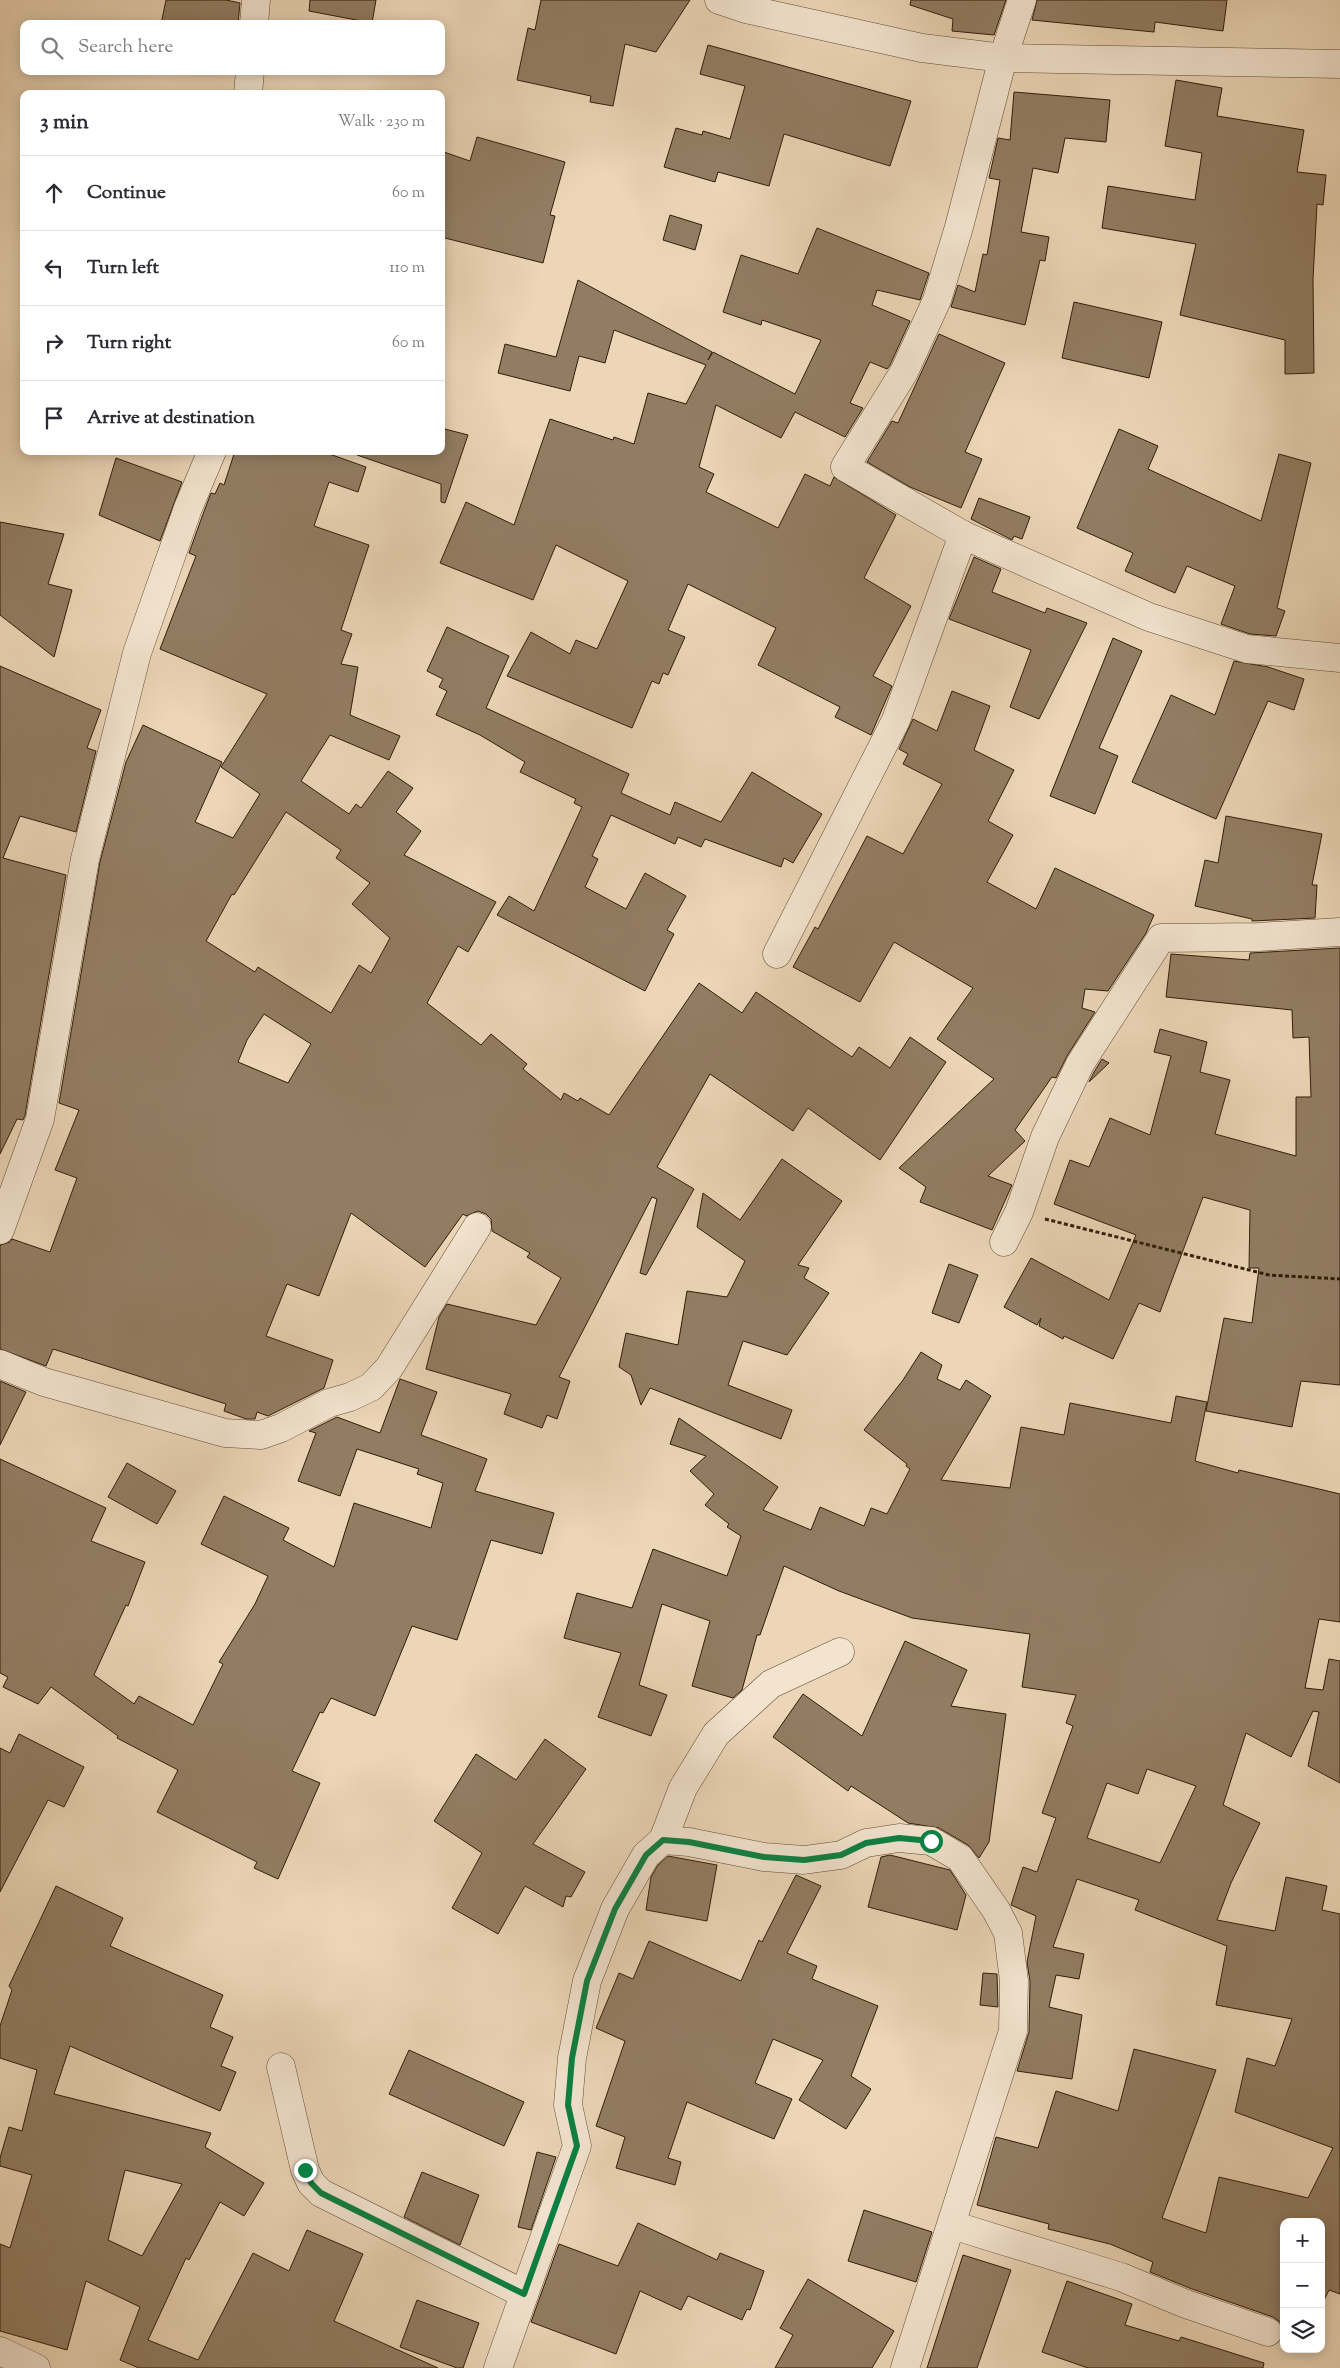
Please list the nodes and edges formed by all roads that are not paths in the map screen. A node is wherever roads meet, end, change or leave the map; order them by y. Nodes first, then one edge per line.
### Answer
1 (256, 0) edge
2 (719, 0) edge
3 (1022, 0) edge
4 (254, 20) edge
5 (1003, 58) junction
6 (1340, 64) edge
7 (250, 75) edge
8 (248, 90) edge
9 (210, 455) edge
10 (963, 535) junction
11 (1340, 658) edge
12 (1340, 932) edge
13 (777, 954) dead end
14 (477, 1227) dead end
15 (0, 1230) edge
16 (1004, 1242) dead end
17 (0, 1364) edge
18 (840, 1652) dead end
19 (663, 1840) junction
20 (281, 2066) dead end
21 (952, 2225) junction
22 (524, 2294) junction
23 (1268, 2332) dead end
24 (0, 2351) edge
25 (36, 2368) edge
26 (498, 2368) edge
27 (905, 2368) edge

1 - 4 street
2 - 5 street
3 - 5 street
5 - 6 street
5 - 10 street
7 - 8 street
9 - 15 street
10 - 11 street
10 - 13 street
12 - 16 street
14 - 17 street
18 - 19 street
19 - 21 street
19 - 22 street
20 - 22 street
21 - 23 street
21 - 27 street
22 - 26 street
24 - 25 street

